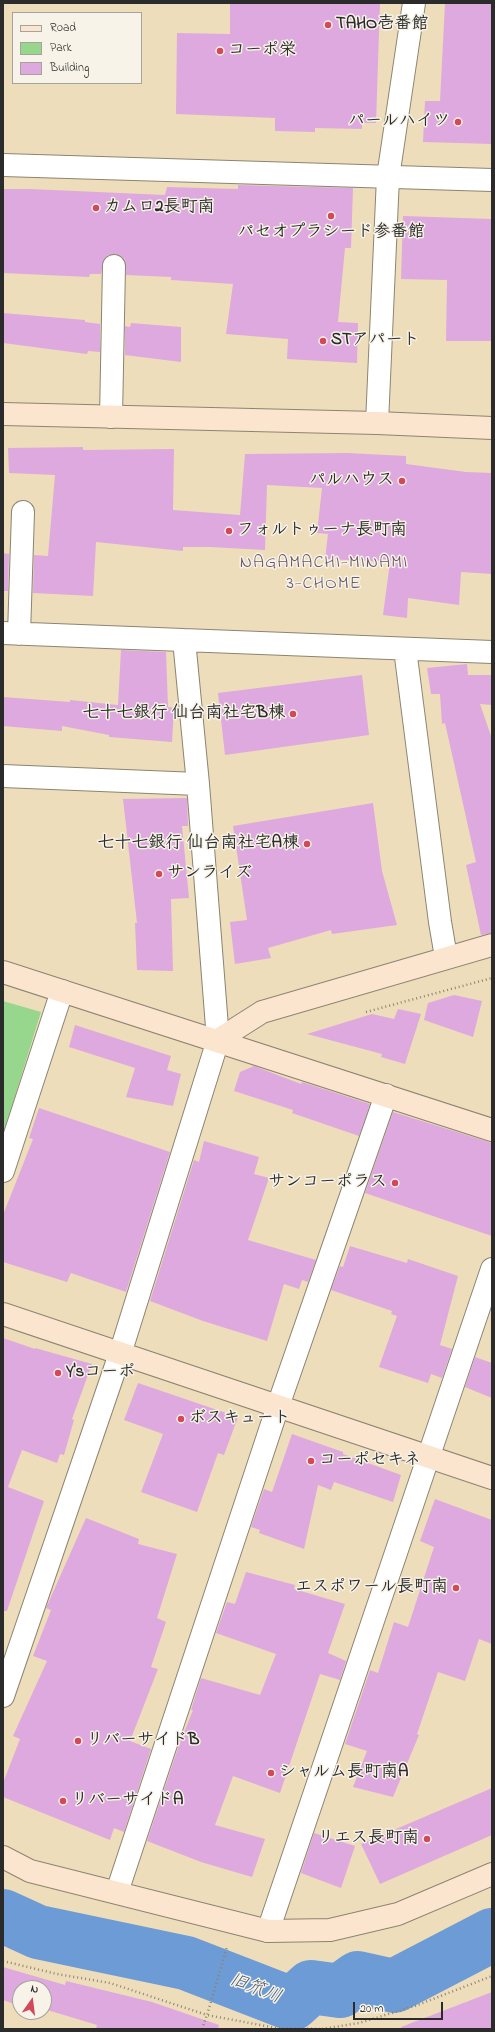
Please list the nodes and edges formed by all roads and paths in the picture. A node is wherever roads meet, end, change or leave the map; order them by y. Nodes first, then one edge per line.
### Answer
1 (414, 3) edge
2 (3, 165) edge
3 (388, 177) junction
4 (492, 180) edge
5 (114, 266) dead end
6 (3, 414) edge
7 (111, 417) junction
8 (377, 423) junction
9 (492, 428) edge
10 (23, 512) dead end
11 (11, 634) edge
12 (184, 640) junction
13 (405, 649) junction
14 (492, 652) edge
15 (3, 776) edge
16 (198, 784) junction
17 (492, 945) edge
18 (446, 957) junction
19 (3, 972) edge
20 (62, 991) junction
21 (218, 1040) junction
22 (386, 1095) junction
23 (492, 1130) edge
24 (3, 1171) edge
25 (492, 1269) edge
26 (3, 1314) edge
27 (120, 1354) junction
28 (278, 1406) junction
29 (429, 1457) junction
30 (492, 1478) edge
31 (3, 1696) edge
32 (3, 1857) edge
33 (492, 1874) edge
34 (117, 1892) junction
35 (268, 1931) junction
36 (226, 1950) dead end
37 (3, 1961) edge
38 (492, 1976) edge
39 (207, 2015) junction
40 (202, 2029) edge
41 (322, 2029) edge

1 - 3 street
2 - 3 street
3 - 4 street
3 - 8 street
5 - 7 street
6 - 7 street
7 - 8 street
8 - 9 street
10 - 11 street
11 - 12 street
12 - 13 street
12 - 16 street
13 - 14 street
13 - 18 street
15 - 16 street
16 - 21 street
17 - 18 street
18 - 21 street
19 - 20 street
20 - 21 street
20 - 24 street
21 - 22 street
21 - 27 street
22 - 23 street
22 - 28 street
25 - 29 street
26 - 27 street
27 - 28 street
27 - 31 street
28 - 29 street
28 - 34 street
29 - 30 street
29 - 35 street
32 - 34 street
33 - 35 street
34 - 35 street
36 - 39 path
37 - 39 path
38 - 41 path
39 - 40 path
39 - 41 path

